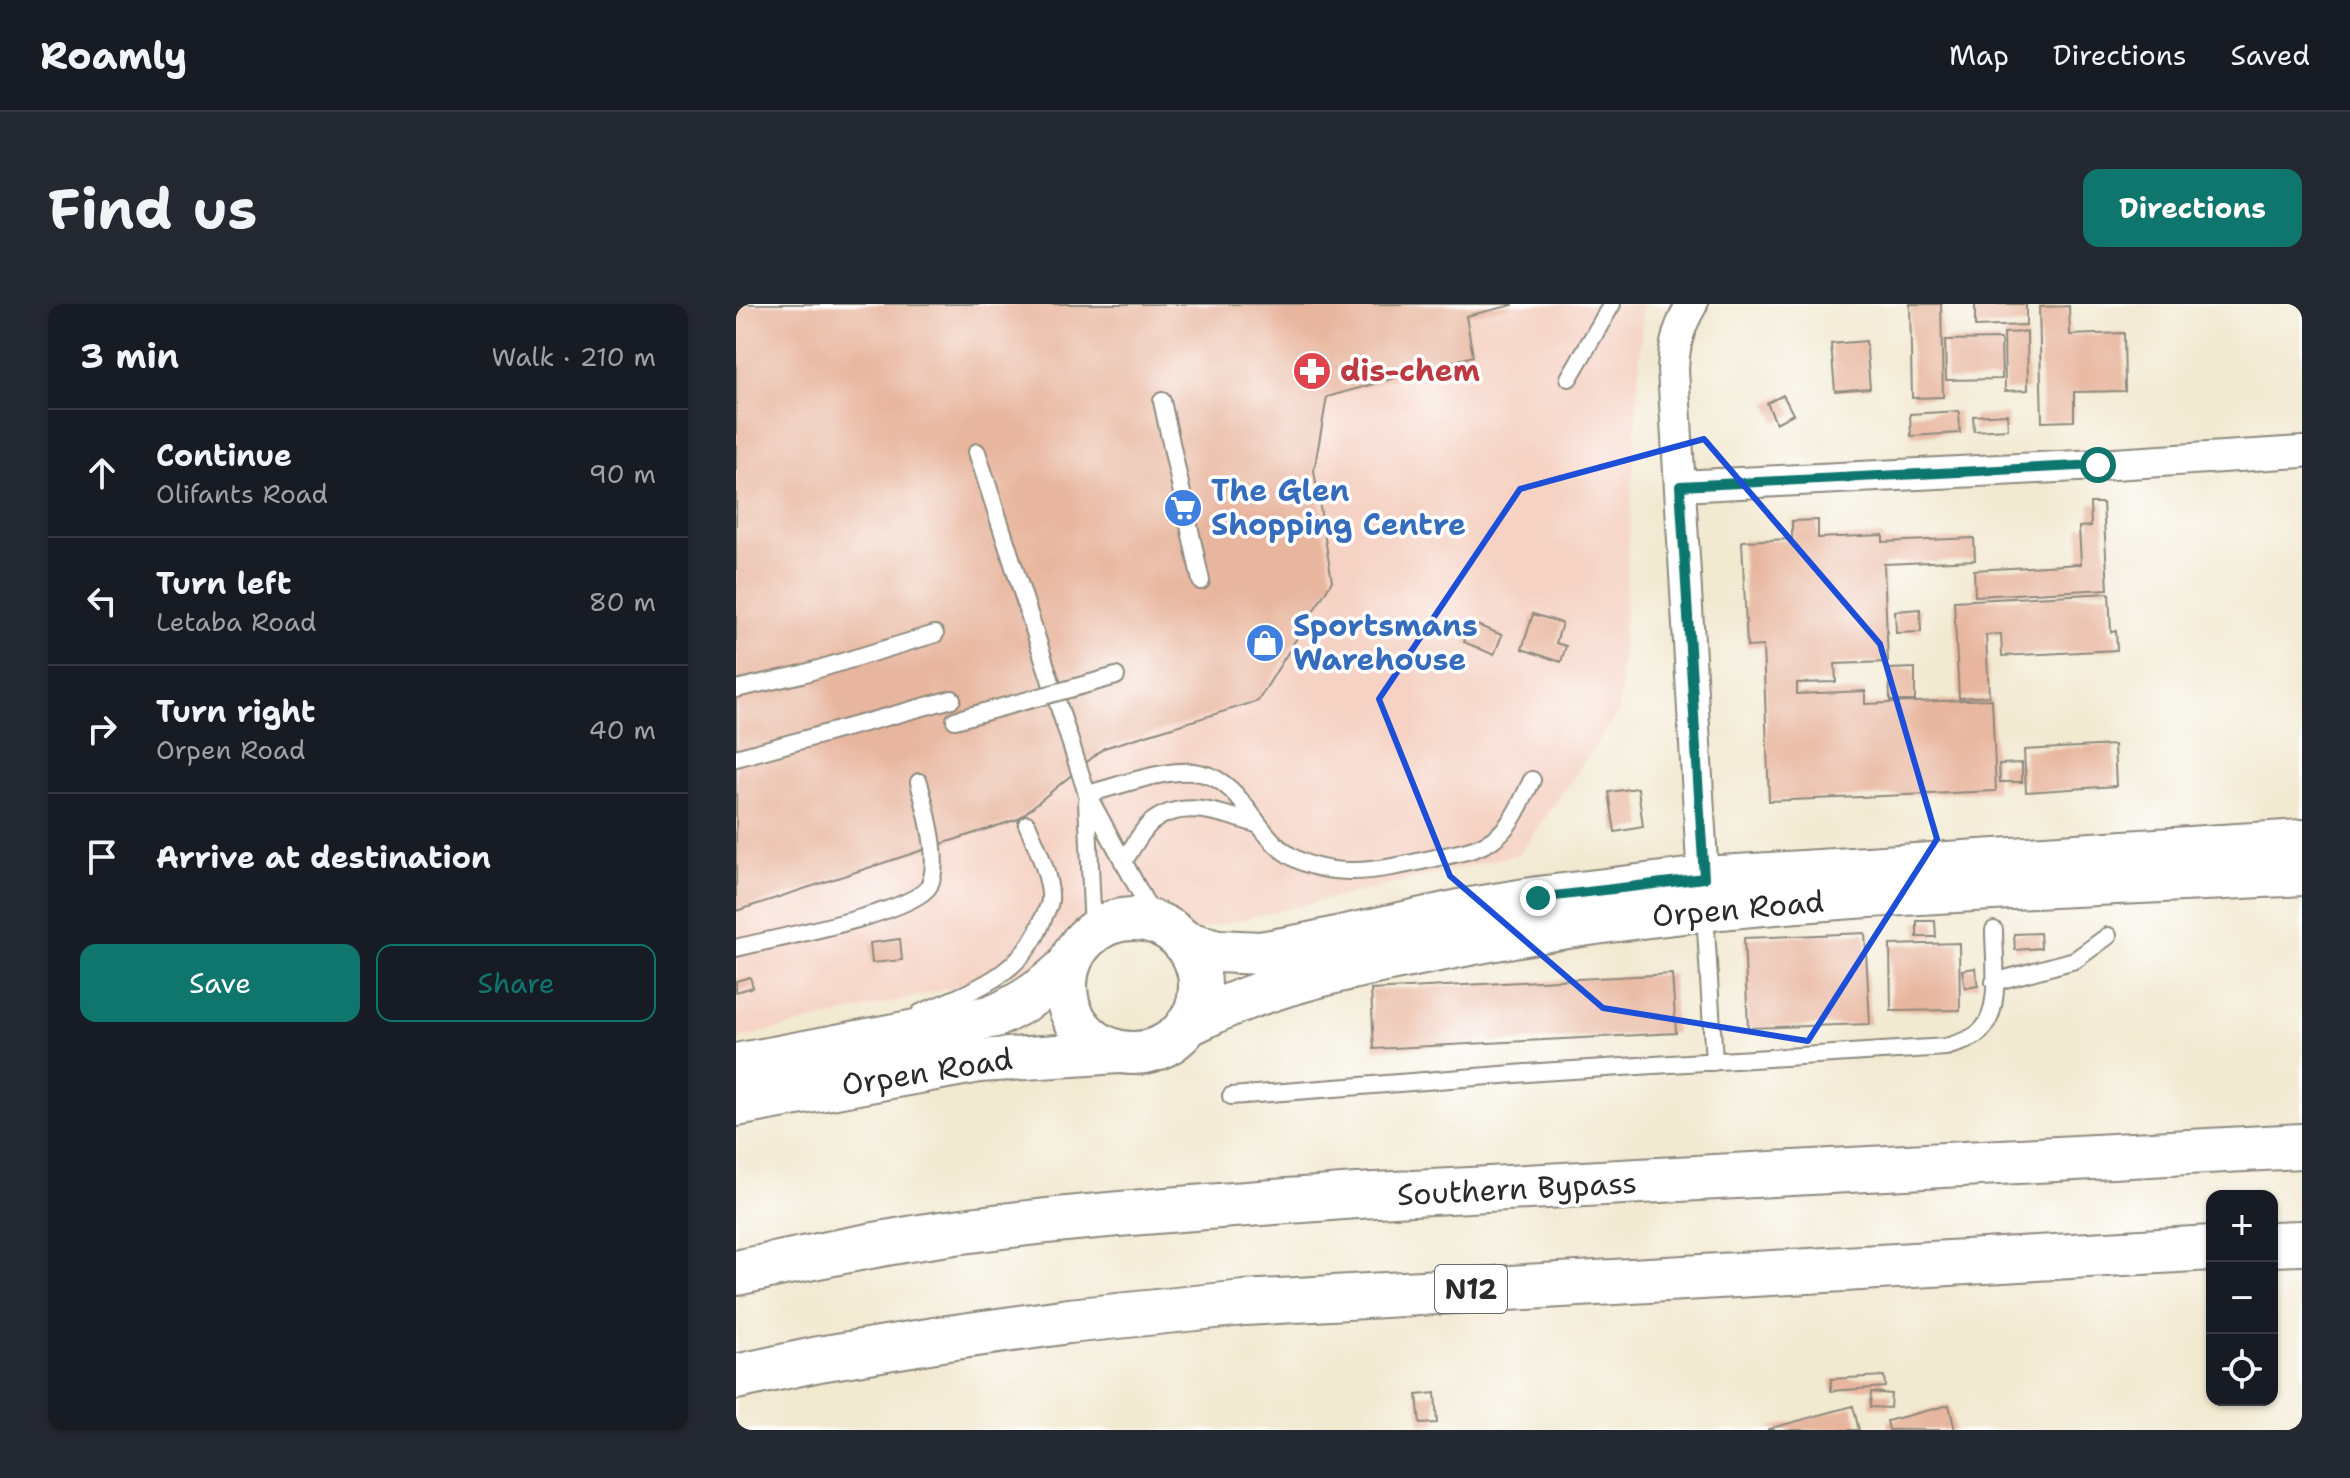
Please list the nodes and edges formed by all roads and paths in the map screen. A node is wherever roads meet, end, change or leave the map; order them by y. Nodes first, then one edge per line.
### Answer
1 (1612, 304) edge
2 (1692, 304) edge
3 (1569, 378) dead end
4 (1162, 401) dead end
5 (977, 452) dead end
6 (2302, 452) edge
7 (1680, 486) junction
8 (1201, 581) dead end
9 (935, 634) dead end
10 (1116, 676) dead end
11 (736, 689) edge
12 (952, 699) dead end
13 (955, 720) dead end
14 (736, 758) edge
15 (1532, 780) dead end
16 (919, 782) dead end
17 (1087, 794) junction
18 (1027, 824) dead end
19 (1256, 824) junction
20 (2302, 841) edge
21 (1123, 862) junction
22 (2302, 874) edge
23 (1704, 894) junction
24 (1994, 930) dead end
25 (1093, 931) junction
26 (1170, 932) junction
27 (2108, 936) dead end
28 (736, 948) edge
29 (1068, 966) junction
30 (1994, 982) junction
31 (1187, 1025) junction
32 (849, 1044) junction
33 (1119, 1052) junction
34 (1714, 1062) junction
35 (736, 1065) edge
36 (1231, 1096) dead end
37 (736, 1105) edge
38 (2302, 1146) edge
39 (2302, 1243) edge
40 (2278, 1244) edge
41 (2206, 1248) edge
42 (736, 1273) edge
43 (736, 1377) edge

1 - 3 lane
2 - 7 street
4 - 8 lane
5 - 17 lane
6 - 7 street
7 - 23 street
9 - 11 lane
10 - 13 lane, bridge
12 - 14 lane
15 - 19 lane
16 - 28 lane
17 - 19 lane
17 - 21 lane
17 - 25 lane
18 - 32 lane
19 - 21 lane
20 - 23 street, Orpen Road
21 - 26 lane
22 - 23 street, Orpen Road
23 - 26 street, Orpen Road
23 - 31 street, Orpen Road
23 - 34 lane
24 - 30 lane
25 - 26 street
25 - 29 street
26 - 31 street
27 - 30 lane
29 - 32 street, Orpen Road
29 - 33 street
30 - 34 lane
31 - 33 street
32 - 35 street, Orpen Road
33 - 37 street, Orpen Road
34 - 36 lane
38 - 42 highway, Southern Bypass
39 - 40 highway
41 - 43 highway, N12

